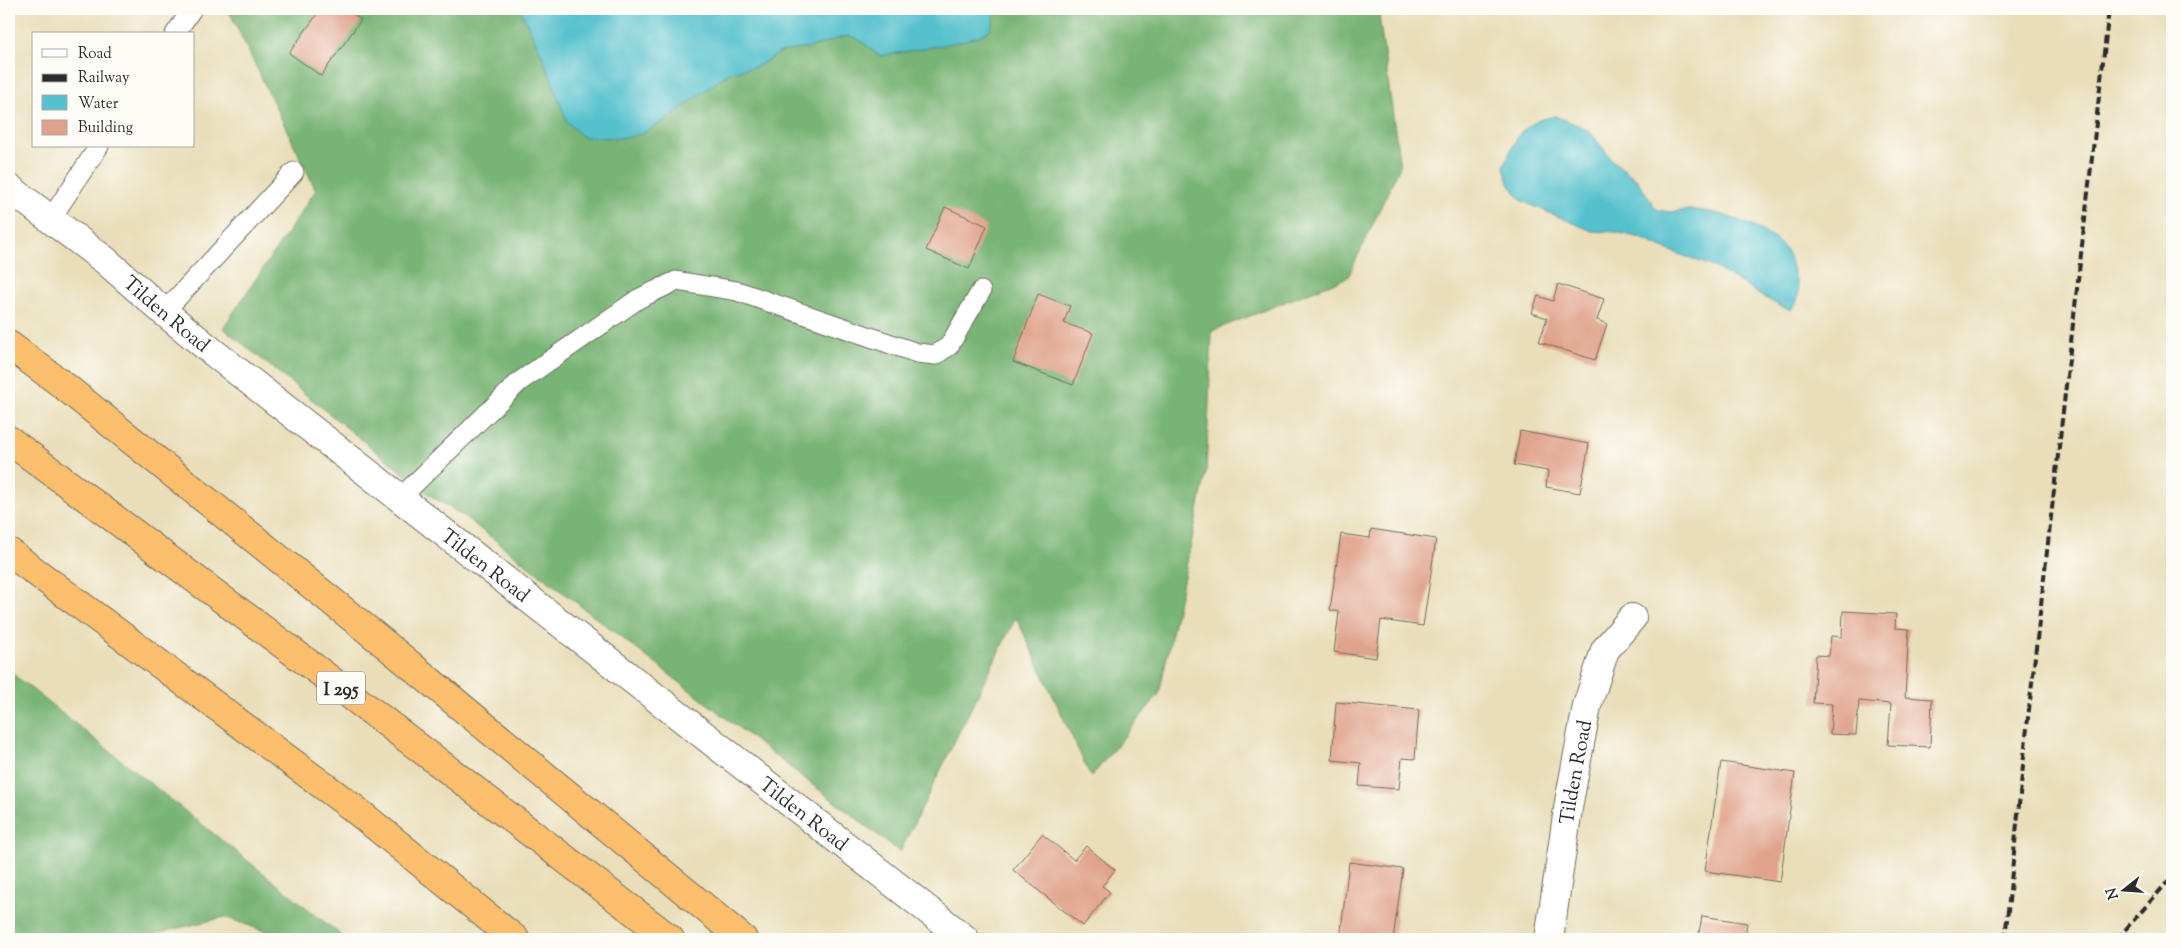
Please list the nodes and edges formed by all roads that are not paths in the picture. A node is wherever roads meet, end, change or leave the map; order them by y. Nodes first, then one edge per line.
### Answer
1 (192, 9) edge
2 (176, 32) edge
3 (98, 148) edge
4 (294, 172) dead end
5 (9, 188) edge
6 (50, 220) junction
7 (982, 291) dead end
8 (164, 312) junction
9 (9, 345) edge
10 (9, 440) edge
11 (400, 498) junction
12 (9, 552) edge
13 (1632, 618) dead end
14 (516, 939) edge
15 (670, 939) edge
16 (742, 939) edge
17 (965, 939) edge
18 (1549, 939) edge

1 - 2 lane
3 - 6 lane
4 - 8 lane
5 - 6 street, Tilden Road
6 - 8 street, Tilden Road
7 - 11 lane
8 - 11 street, Tilden Road
9 - 16 highway
10 - 15 highway, I 295
11 - 17 street, Tilden Road
12 - 14 highway
13 - 18 street, Tilden Road

